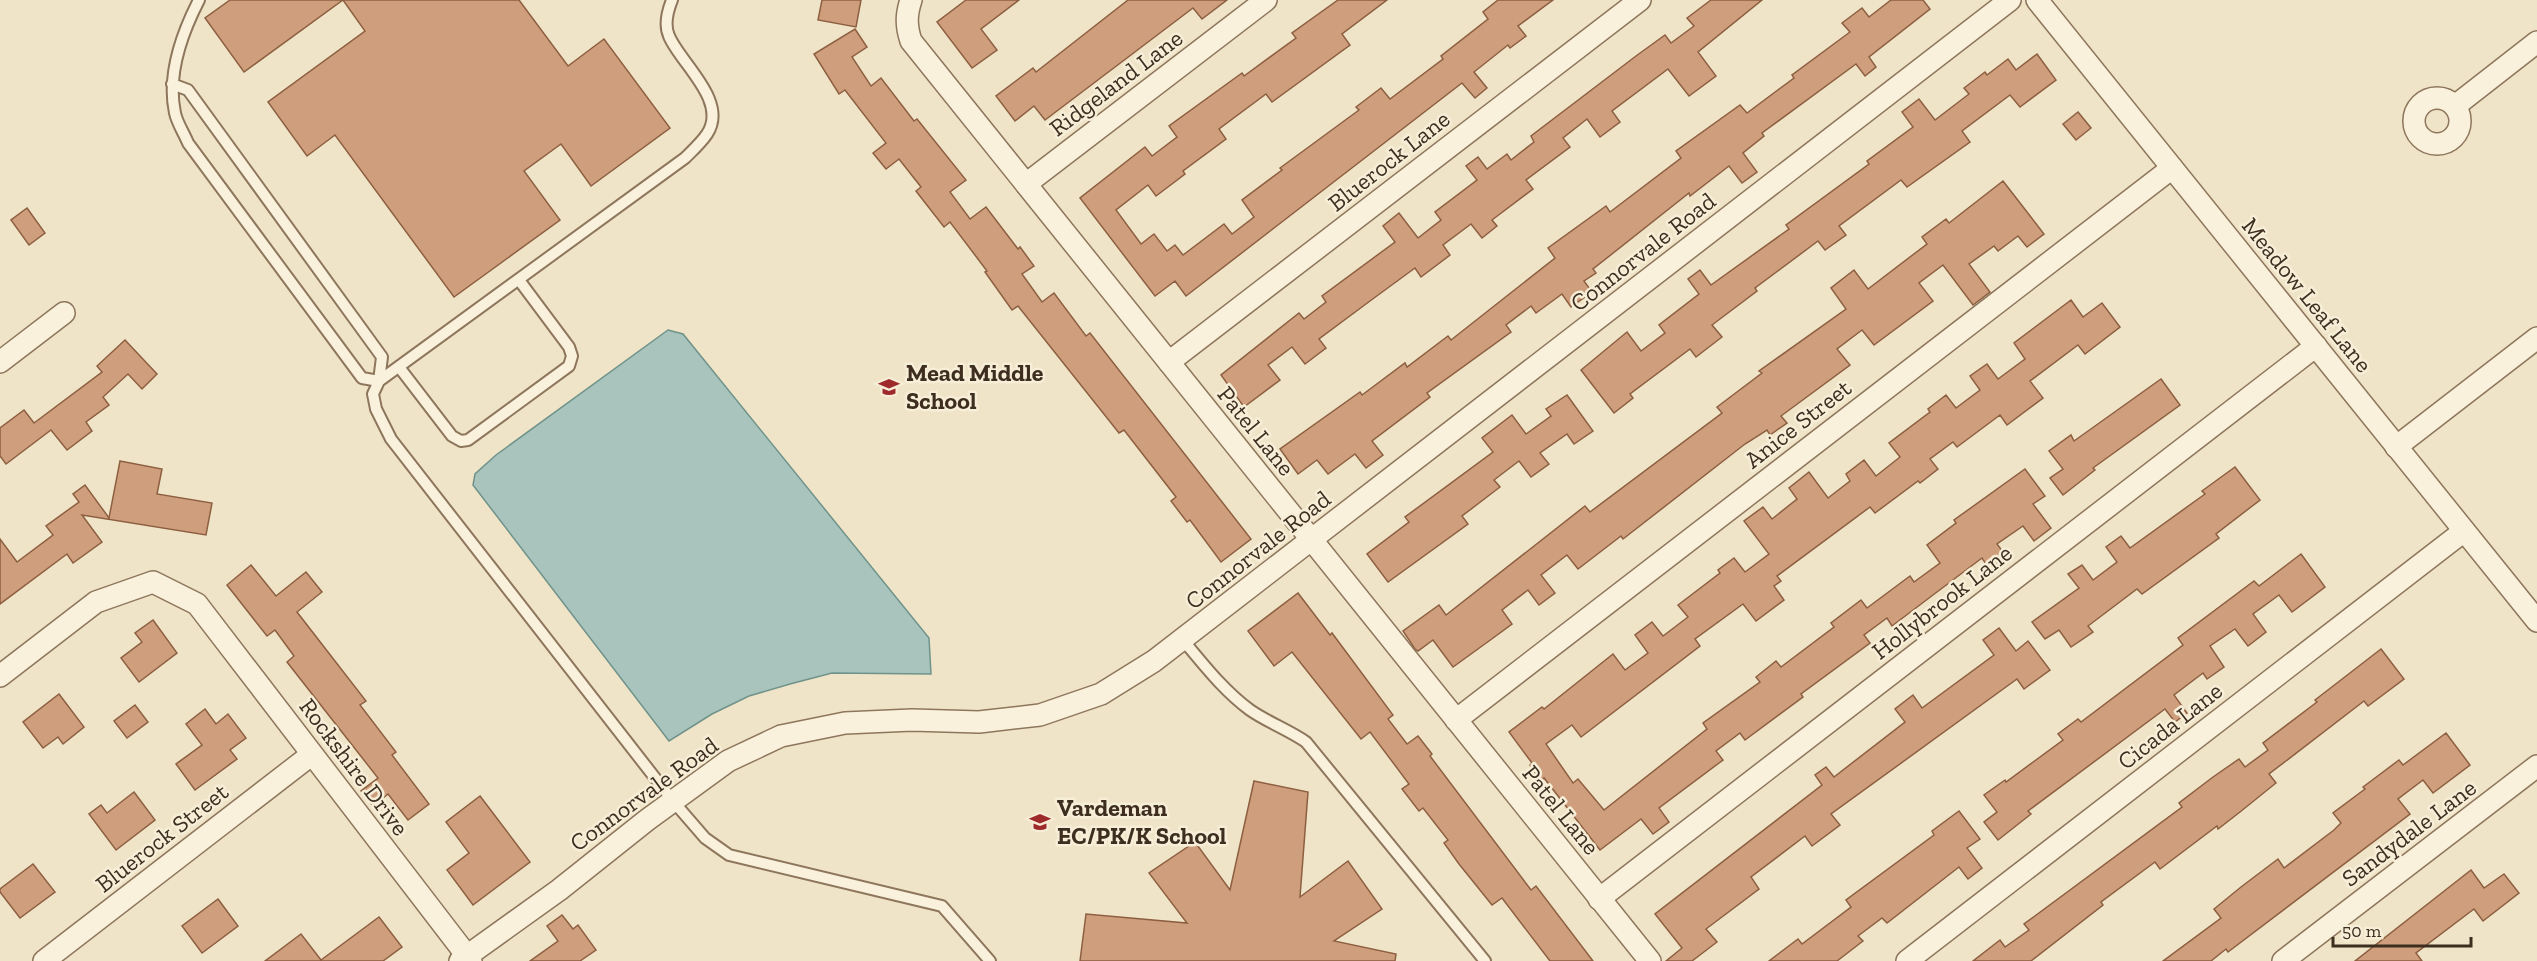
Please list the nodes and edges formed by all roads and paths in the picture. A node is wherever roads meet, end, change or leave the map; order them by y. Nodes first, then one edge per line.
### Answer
1 (199, 0) edge
2 (672, 0) edge
3 (1266, 0) edge
4 (1640, 0) edge
5 (2010, 0) edge
6 (2037, 0) edge
7 (909, 5) edge
8 (2537, 42) edge
9 (172, 84) junction
10 (2455, 106) dead end
11 (2172, 168) junction
12 (1026, 184) junction
13 (519, 280) junction
14 (64, 313) dead end
15 (2537, 338) edge
16 (2316, 346) junction
17 (0, 362) edge
18 (1169, 363) junction
19 (399, 367) junction
20 (380, 381) junction
21 (2396, 447) junction
22 (2464, 531) junction
23 (1312, 541) junction
24 (2537, 621) edge
25 (1183, 640) junction
26 (0, 676) edge
27 (1456, 720) junction
28 (311, 755) junction
29 (2537, 766) edge
30 (673, 801) junction
31 (1599, 899) junction
32 (466, 959) edge
33 (44, 961) edge
34 (990, 961) edge
35 (1485, 961) edge
36 (1650, 961) edge
37 (1907, 961) edge
38 (2283, 961) edge

1 - 9 lane
2 - 13 lane
3 - 12 street, Ridgeland Lane
4 - 18 street, Bluerock Lane
5 - 23 street, Connorvale Road
6 - 11 street, Meadow Leaf Lane
7 - 12 street, Patel Lane
8 - 10 street
9 - 20 lane
9 - 20 lane
11 - 16 street, Meadow Leaf Lane
11 - 27 street, Anice Street
12 - 18 street, Patel Lane
13 - 19 lane
13 - 19 lane
14 - 17 street
15 - 21 street
16 - 21 street, Meadow Leaf Lane
16 - 31 street, Hollybrook Lane
18 - 23 street, Patel Lane
19 - 20 lane
20 - 30 lane
21 - 22 street, Meadow Leaf Lane
22 - 24 street, Meadow Leaf Lane
22 - 37 street, Cicada Lane
23 - 25 street, Connorvale Road
23 - 27 street, Patel Lane
25 - 30 street, Connorvale Road
25 - 35 lane
26 - 28 street, Rockshire Drive
27 - 31 street, Patel Lane
28 - 32 street, Rockshire Drive
28 - 33 street, Bluerock Street
29 - 38 street, Sandydale Lane
30 - 32 street, Connorvale Road
30 - 34 lane
31 - 36 street, Patel Lane

